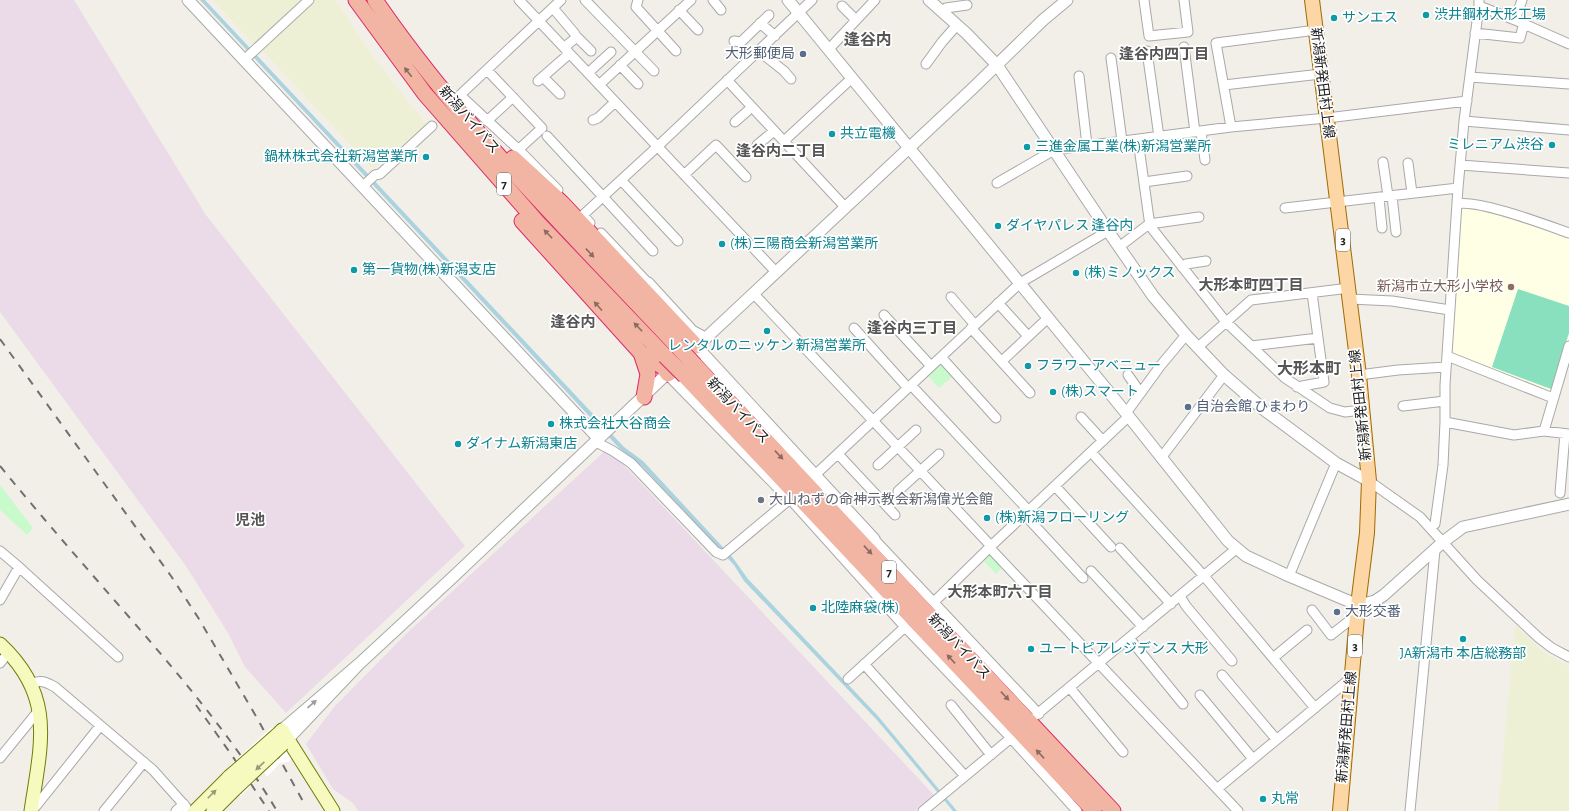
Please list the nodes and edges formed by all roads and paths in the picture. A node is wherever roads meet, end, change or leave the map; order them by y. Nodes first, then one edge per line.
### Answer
1 (188, 0) edge
2 (309, 0) edge
3 (356, 0) edge
4 (375, 0) edge
5 (519, 0) edge
6 (561, 0) edge
7 (585, 0) edge
8 (638, 0) edge
9 (713, 0) edge
10 (788, 0) edge
11 (812, 0) edge
12 (875, 0) edge
13 (929, 0) edge
14 (1067, 0) edge
15 (1144, 0) edge
16 (1184, 0) edge
17 (1312, 0) edge
18 (1522, 0) edge
19 (1479, 3) edge
20 (684, 4) edge
21 (967, 5) dead end
22 (842, 6) dead end
23 (553, 8) junction
24 (721, 10) dead end
25 (942, 12) junction
26 (798, 13) junction
27 (769, 15) dead end
28 (856, 20) junction
29 (539, 21) junction
30 (1520, 21) junction
31 (760, 23) junction
32 (957, 25) junction
33 (698, 30) dead end
34 (1316, 30) junction
35 (657, 31) junction
36 (1475, 32) junction
37 (575, 34) dead end
38 (775, 36) junction
39 (734, 41) dead end
40 (1569, 44) edge
41 (1184, 48) dead end
42 (828, 49) junction
43 (591, 51) dead end
44 (676, 51) dead end
45 (759, 51) junction
46 (1147, 51) dead end
47 (568, 52) junction
48 (611, 52) dead end
49 (635, 52) junction
50 (1111, 58) dead end
51 (244, 60) junction
52 (926, 64) dead end
53 (620, 65) junction
54 (997, 65) junction
55 (487, 70) junction
56 (654, 71) dead end
57 (588, 73) junction
58 (1321, 74) junction
59 (1079, 76) dead end
60 (1470, 77) junction
61 (852, 78) junction
62 (791, 79) dead end
63 (727, 80) junction
64 (638, 84) dead end
65 (1569, 84) edge
66 (599, 85) junction
67 (1224, 85) junction
68 (425, 94) junction
69 (560, 94) dead end
70 (513, 97) junction
71 (452, 101) junction
72 (1467, 101) junction
73 (615, 102) junction
74 (752, 107) junction
75 (1327, 118) junction
76 (593, 120) dead end
77 (487, 121) junction
78 (1464, 121) junction
79 (735, 122) dead end
80 (432, 126) dead end
81 (1231, 127) junction
82 (774, 130) junction
83 (1569, 130) edge
84 (1198, 132) junction
85 (547, 136) dead end
86 (1159, 137) junction
87 (1138, 140) junction
88 (784, 141) junction
89 (1122, 141) junction
90 (757, 145) dead end
91 (1087, 145) junction
92 (657, 147) junction
93 (908, 148) junction
94 (518, 150) junction
95 (1054, 150) junction
96 (1205, 160) dead end
97 (1383, 162) dead end
98 (1408, 163) dead end
99 (1460, 165) junction
100 (1569, 173) edge
101 (684, 174) junction
102 (1187, 176) dead end
103 (746, 177) dead end
104 (621, 180) junction
105 (1144, 182) junction
106 (997, 183) dead end
107 (363, 186) junction
108 (1458, 188) junction
109 (1412, 193) junction
110 (603, 196) junction
111 (1390, 196) junction
112 (1379, 198) junction
113 (1338, 202) junction
114 (1457, 204) junction
115 (845, 207) junction
116 (1285, 208) dead end
117 (583, 215) junction
118 (1199, 217) dead end
119 (1149, 224) junction
120 (1382, 228) dead end
121 (1108, 231) junction
122 (1396, 232) dead end
123 (1569, 233) edge
124 (678, 241) dead end
125 (1119, 247) junction
126 (653, 251) dead end
127 (1206, 261) dead end
128 (1182, 267) junction
129 (776, 272) junction
130 (648, 283) joint
131 (1020, 283) junction
132 (753, 293) junction
133 (1312, 293) junction
134 (1349, 294) junction
135 (951, 297) dead end
136 (998, 303) junction
137 (1450, 310) junction
138 (884, 314) dead end
139 (1048, 318) junction
140 (1226, 322) junction
141 (973, 327) junction
142 (854, 328) dead end
143 (1186, 335) junction
144 (1028, 336) junction
145 (1318, 338) junction
146 (701, 342) junction
147 (1251, 346) junction
148 (1198, 347) junction
149 (1569, 348) edge
150 (671, 350) junction
151 (642, 353) junction
152 (1447, 356) junction
153 (941, 357) junction
154 (1002, 361) junction
155 (931, 366) junction
156 (1446, 367) junction
157 (690, 371) junction
158 (668, 374) junction
159 (1128, 375) dead end
160 (1224, 375) junction
161 (1359, 375) junction
162 (910, 386) junction
163 (1297, 387) junction
164 (1140, 392) junction
165 (1030, 393) dead end
166 (644, 396) junction
167 (1553, 398) junction
168 (1445, 401) junction
169 (1403, 406) dead end
170 (1362, 410) junction
171 (1127, 415) junction
172 (1081, 417) dead end
173 (996, 418) dead end
174 (874, 420) junction
175 (1445, 422) junction
176 (916, 430) dead end
177 (1544, 432) junction
178 (1567, 434) edge
179 (598, 440) junction
180 (1103, 441) junction
181 (898, 447) junction
182 (1091, 452) junction
183 (838, 454) junction
184 (939, 454) dead end
185 (1161, 458) junction
186 (1336, 462) junction
187 (878, 465) dead end
188 (921, 471) junction
189 (815, 475) junction
190 (1369, 481) junction
191 (1055, 486) junction
192 (898, 491) dead end
193 (1560, 493) dead end
194 (790, 499) junction
195 (1569, 504) edge
196 (1026, 512) junction
197 (895, 515) dead end
198 (1435, 524) dead end
199 (874, 539) joint
200 (1439, 546) junction
201 (990, 547) junction
202 (1236, 549) junction
203 (0, 551) edge
204 (19, 567) junction
205 (1091, 571) dead end
206 (1204, 576) junction
207 (1289, 576) junction
208 (1083, 578) dead end
209 (1180, 596) junction
210 (0, 600) edge
211 (934, 602) junction
212 (1171, 604) junction
213 (1312, 610) dead end
214 (1358, 610) junction
215 (905, 626) junction
216 (1143, 627) junction
217 (1306, 630) dead end
218 (1129, 638) junction
219 (4, 648) edge
220 (118, 657) dead end
221 (1569, 657) edge
222 (1273, 658) junction
223 (1232, 661) dead end
224 (0, 663) edge
225 (1099, 663) junction
226 (864, 664) junction
227 (1222, 675) dead end
228 (1352, 677) junction
229 (848, 679) dead end
230 (31, 684) junction
231 (1070, 688) junction
232 (1200, 695) dead end
233 (1183, 704) dead end
234 (951, 705) dead end
235 (1315, 708) junction
236 (40, 710) junction
237 (100, 726) junction
238 (283, 737) junction
239 (1011, 738) junction
240 (1276, 739) junction
241 (1123, 752) dead end
242 (991, 754) junction
243 (0, 758) edge
244 (1253, 759) junction
245 (144, 762) junction
246 (965, 776) junction
247 (1082, 778) junction
248 (1066, 782) junction
249 (233, 783) junction
250 (1217, 789) junction
251 (188, 807) edge
252 (32, 811) edge
253 (104, 811) edge
254 (176, 811) edge
255 (213, 811) edge
256 (333, 811) edge
257 (923, 811) edge
258 (1077, 811) edge
259 (1089, 811) edge
260 (1094, 811) edge
261 (1113, 811) edge
262 (1117, 811) edge
263 (1238, 811) edge
264 (1340, 811) edge
265 (1410, 811) edge

1 - 51 street
2 - 51 street
68 -> 3 highway, 新潟バイパス / 7
4 - 71 highway, 新潟バイパス / 7
5 - 29 street
6 - 23 street
7 - 49 street
8 - 35 street
9 - 24 street
10 - 26 street
11 - 26 street
12 - 28 street
13 - 25 street
14 - 54 street
15 - 16 street
17 - 34 main road, 新潟新発田村上線 / 3
18 - 30 street
19 - 30 street
19 - 36 street
20 - 33 street
20 - 35 street
21 - 25 street
22 - 28 street
23 - 29 street
23 - 37 street
25 - 32 street
26 - 38 street
26 - 42 street
27 - 31 street
28 - 42 street
29 - 47 street
29 - 55 street
30 - 36 street
30 - 40 street
31 - 38 street
31 - 39 street
32 - 52 street
32 - 54 street
34 - 58 main road, 新潟新発田村上線 / 3
34 - 67 street
35 - 44 street
35 - 49 street
36 - 60 street
38 - 45 street
41 - 84 street
42 - 61 street
43 - 47 street
45 - 62 street
45 - 63 street
46 - 86 street
47 - 57 street
47 - 69 street
48 - 57 street
49 - 53 street
49 - 56 street
50 - 89 street
51 - 107 street
53 - 64 street
53 - 66 street
54 - 93 street
54 - 95 street
55 - 70 street
55 - 77 street
57 - 66 street
58 - 67 street
58 - 75 main road, 新潟新発田村上線 / 3
59 - 91 street
60 - 65 street
60 - 72 street
61 - 88 street
61 - 93 street
63 - 74 street
63 - 92 street
66 - 73 street
67 - 81 street
150 -> 68 highway, 新潟バイパス / 7
151 -> 68 highway
70 - 77 street
70 - 94 street
71 - 146 highway
71 -> 150 highway, 新潟バイパス / 7
72 - 75 street
72 - 78 street
73 - 76 street
73 - 92 street
74 - 79 street
74 - 82 street
75 - 81 street
75 - 113 main road, 新潟新発田村上線 / 3
77 - 94 street
78 - 83 street
78 - 99 street
80 - 107 street
81 - 84 street
82 - 88 street
82 - 90 street
84 - 86 street
84 - 96 street
85 - 110 street
86 - 87 street
87 - 89 street
87 - 105 street
88 - 115 street
89 - 91 street
91 - 95 street
92 - 101 street
92 - 104 street
93 - 115 street
93 - 131 street
94 - 117 street
95 - 106 street
95 - 121 street
97 - 111 street
98 - 109 street
99 - 100 street
99 - 108 street
101 - 103 street
101 - 129 street
102 - 105 street
104 - 110 street
104 - 124 street
105 - 119 street
107 - 179 street
108 - 109 street
108 - 114 street
109 - 111 street
110 - 117 street
110 - 126 street
111 - 112 street
111 - 122 street
112 - 113 street
112 - 120 street
113 - 116 street
113 - 134 main road, 新潟新発田村上線 / 3
114 - 123 street
114 - 137 street
115 - 129 street
117 - 130 street
118 - 119 street
119 - 125 street
119 - 128 street
121 - 125 street
121 - 131 street
125 - 143 street
127 - 128 street
128 - 140 street
129 - 132 street
130 - 146 street
131 - 136 street
131 - 139 street
132 - 146 street
132 - 174 street
133 - 134 street
133 - 140 street
133 - 145 street
134 - 137 street
134 - 161 main road, 新潟新発田村上線 / 3
135 - 141 street
136 - 141 street
136 - 144 street
137 - 152 street
138 - 155 street
139 - 144 street
139 - 171 street
140 - 147 street
140 - 148 street
141 - 153 street
141 - 154 street
142 - 162 street
143 - 148 street
143 - 164 street
144 - 154 street
145 - 147 street
145 - 163 street
146 - 158 street
146 - 189 street
147 - 163 street
148 - 160 street
149 - 167 street
150 - 157 highway, 新潟バイパス / 7, bridge
151 - 158 highway
151 - 166 highway
152 - 156 street
152 - 167 street
153 - 155 street
153 - 173 street
154 - 165 street
155 - 162 street
156 - 161 street
156 - 168 street
157 -> 247 highway, 新潟バイパス / 7
248 -> 157 highway, 新潟バイパス / 7
158 - 166 street
158 - 194 street
159 - 164 street
160 - 185 street
160 - 186 street
161 - 170 main road, 新潟新発田村上線 / 3
162 - 174 street
162 - 196 street
163 - 170 street
164 - 171 street
166 - 179 street
167 - 177 street
168 - 169 street
168 - 175 street
170 - 190 main road, 新潟新発田村上線 / 3
171 - 180 street
171 - 185 street
172 - 180 street
174 - 181 street
174 - 183 street
175 - 177 street
175 - 198 street
176 - 181 street
177 - 178 street
178 - 193 street
179 - 194 street
179 - 238 street
180 - 182 street
181 - 187 street
181 - 188 street
182 - 191 street
182 - 206 street
183 - 189 street
183 - 197 street
184 - 188 street
185 - 202 street
186 - 190 street
186 - 207 street
188 - 192 street
188 - 201 street
189 - 199 street
190 - 200 street
190 - 214 main road, 新潟新発田村上線 / 3
191 - 196 street
191 - 212 street
194 - 215 street
195 - 200 street
196 - 201 street
196 - 208 street
199 - 211 street
200 - 214 street
200 - 221 street
200 - 265 street
201 - 211 street
201 - 225 street
202 - 206 street
202 - 207 street
203 - 204 street
204 - 210 street
204 - 220 street
205 - 216 street
206 - 209 street
206 - 222 street
207 - 214 street
209 - 212 street
209 - 223 street
211 - 231 street
212 - 216 street
213 - 214 street
214 - 228 main road, 新潟新発田村上線 / 3
215 - 226 street
215 - 239 street
216 - 218 street
217 - 222 street
218 - 225 street
218 - 233 street
219 - 224 street
219 - 230 main road
222 - 235 street
225 - 231 street
225 - 250 street
226 - 229 street
226 - 246 street
227 - 240 street
228 - 235 street
228 - 264 main road, 新潟新発田村上線 / 3
230 - 236 main road
230 - 237 street
231 - 241 street
232 - 244 street
234 - 242 street
235 - 240 street
236 - 243 street
236 - 252 main road
237 - 245 street
237 - 252 street
238 - 249 main road, bridge
238 - 256 main road
239 - 242 street
239 - 258 street
240 - 244 street
242 - 246 street
244 - 250 street
245 - 251 street
245 - 253 street
246 - 257 street
247 - 261 highway, 新潟バイパス / 7
247 - 262 highway
248 - 259 highway
248 - 260 highway, 新潟バイパス / 7
251 -> 249 main road
249 - 255 main road
250 - 263 street
251 - 254 street

